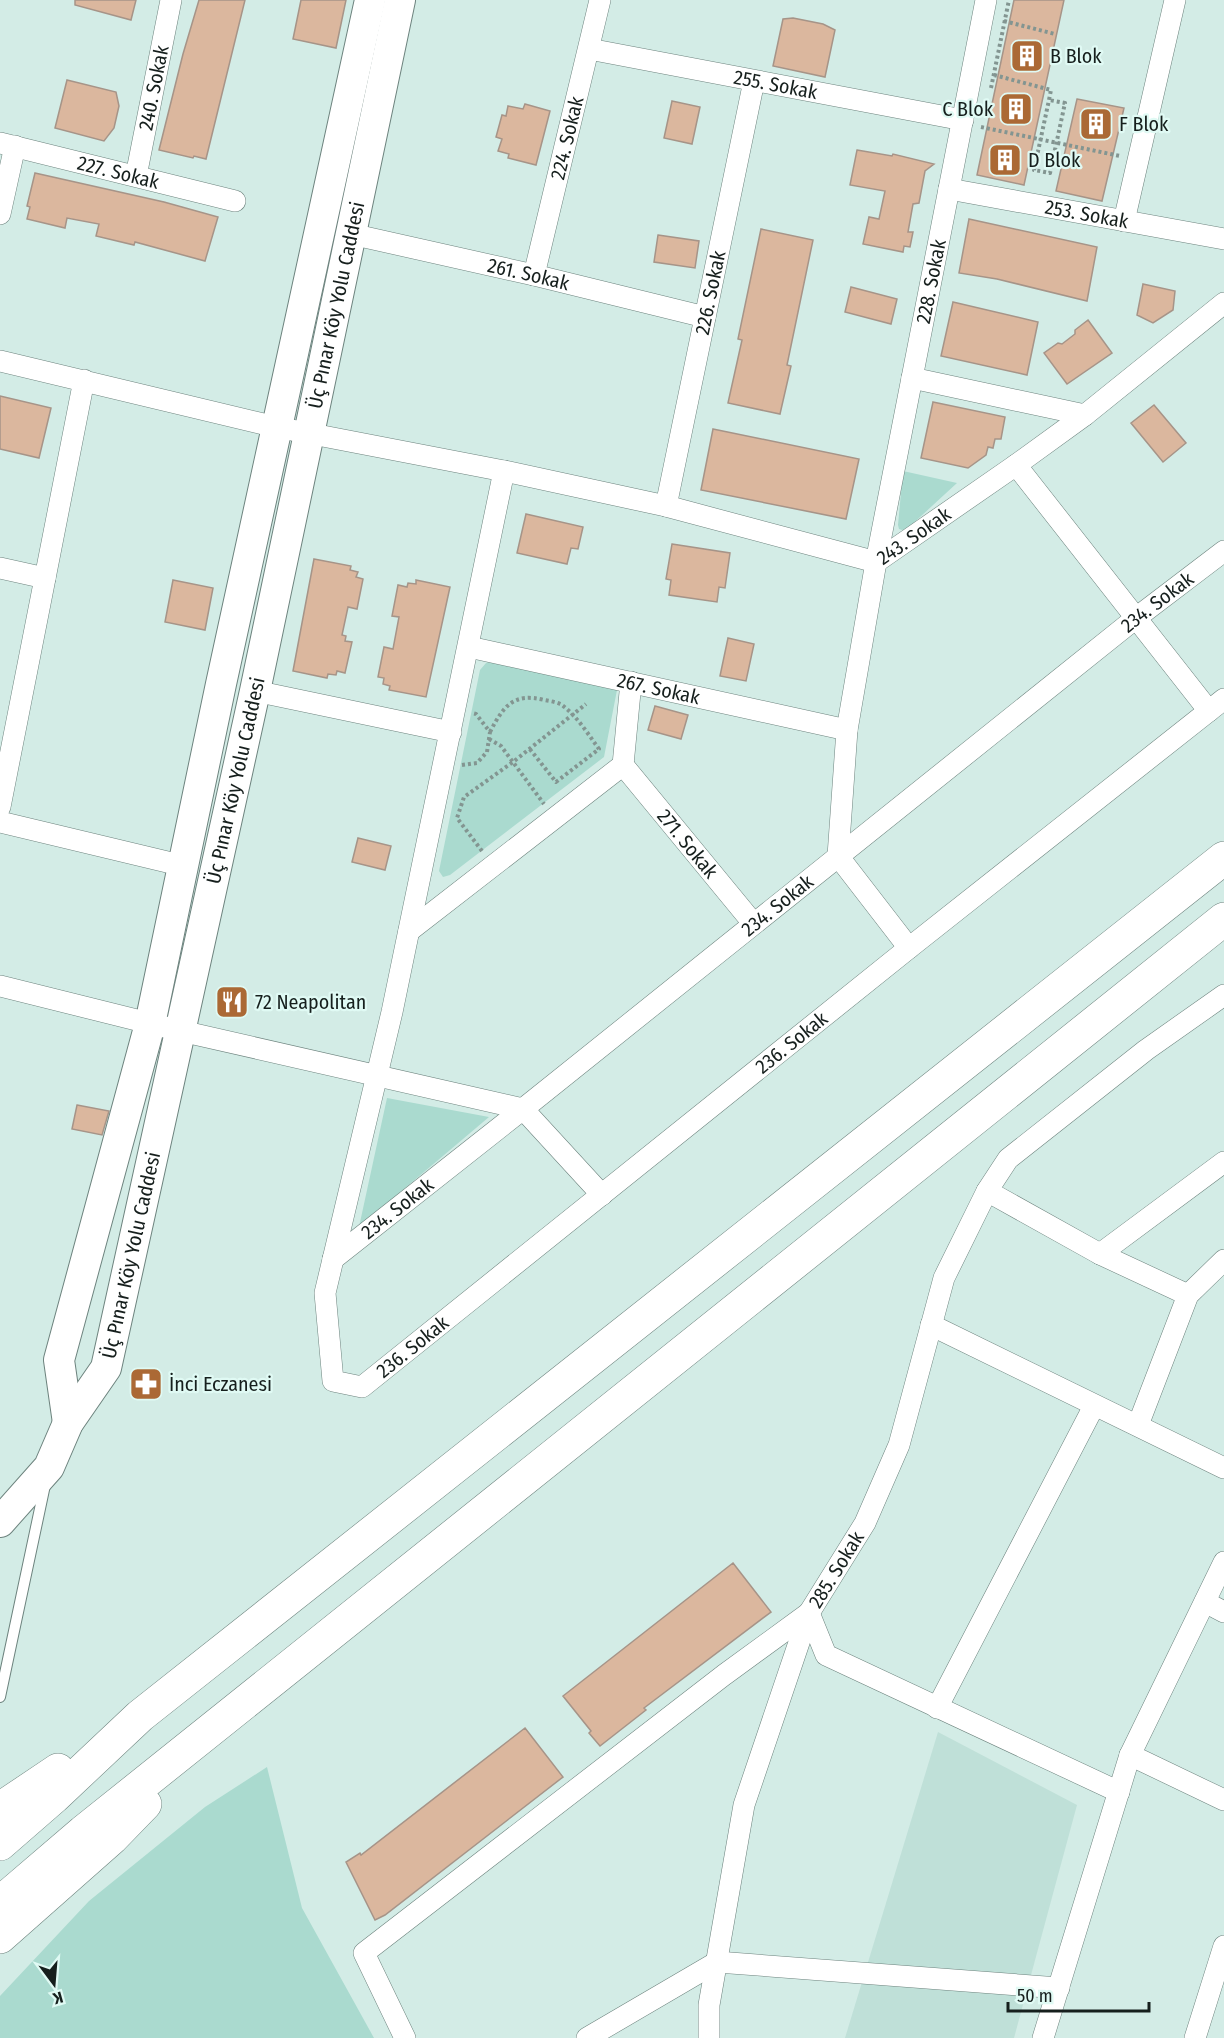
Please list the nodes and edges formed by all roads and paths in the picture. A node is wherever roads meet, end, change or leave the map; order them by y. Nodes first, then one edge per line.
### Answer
1 (171, 0) edge
2 (370, 0) edge
3 (400, 0) edge
4 (600, 0) edge
5 (986, 0) edge
6 (1175, 0) edge
7 (997, 20) dead end
8 (1055, 34) dead end
9 (589, 49) junction
10 (994, 75) dead end
11 (754, 81) junction
12 (1049, 100) junction
13 (963, 120) junction
14 (983, 127) dead end
15 (1040, 139) junction
16 (1057, 143) junction
17 (7, 145) edge
18 (1127, 158) dead end
19 (136, 176) junction
20 (949, 189) junction
21 (235, 201) dead end
22 (0, 214) edge
23 (1124, 221) junction
24 (351, 234) junction
25 (1224, 239) edge
26 (534, 275) junction
27 (1224, 303) edge
28 (705, 317) junction
29 (0, 361) edge
30 (912, 378) junction
31 (84, 380) junction
32 (1085, 415) junction
33 (276, 427) junction
34 (309, 434) junction
35 (1016, 465) junction
36 (504, 471) junction
37 (666, 506) junction
38 (1224, 551) edge
39 (876, 562) junction
40 (0, 568) edge
41 (45, 578) junction
42 (1136, 618) junction
43 (469, 647) junction
44 (631, 682) junction
45 (255, 691) junction
46 (586, 704) dead end
47 (1216, 705) edge
48 (469, 711) dead end
49 (572, 715) junction
50 (847, 730) junction
51 (451, 732) junction
52 (490, 732) junction
53 (489, 739) junction
54 (530, 748) junction
55 (513, 762) junction
56 (458, 763) dead end
57 (623, 765) junction
58 (546, 806) dead end
59 (0, 807) edge
60 (0, 822) edge
61 (484, 854) dead end
62 (838, 856) junction
63 (1224, 858) edge
64 (184, 866) junction
65 (1224, 919) edge
66 (753, 923) junction
67 (409, 931) junction
68 (909, 948) junction
69 (0, 986) edge
70 (1224, 995) edge
71 (150, 1024) junction
72 (181, 1031) junction
73 (376, 1077) junction
74 (523, 1109) junction
75 (1224, 1162) edge
76 (987, 1191) junction
77 (602, 1195) junction
78 (1100, 1254) junction
79 (333, 1258) junction
80 (1224, 1260) edge
81 (1188, 1295) junction
82 (932, 1325) junction
83 (1094, 1406) junction
84 (68, 1423) junction
85 (1138, 1425) junction
86 (49, 1467) junction
87 (1224, 1468) edge
88 (0, 1521) edge
89 (1224, 1562) edge
90 (1215, 1607) edge
91 (809, 1613) junction
92 (0, 1697) edge
93 (937, 1708) junction
94 (235, 1710) junction
95 (140, 1716) junction
96 (1130, 1755) junction
97 (1119, 1792) junction
98 (1224, 1800) edge
99 (0, 1809) edge
100 (0, 1844) edge
101 (0, 1903) edge
102 (0, 1937) edge
103 (1224, 1946) edge
104 (717, 1962) junction
105 (1059, 1988) junction
106 (405, 2038) edge
107 (587, 2038) edge
108 (709, 2038) edge
109 (1043, 2038) edge
110 (1195, 2038) edge

1 - 19 street, 240. Sokak
2 - 33 main road, Üç Pınar Köy Yolu Caddesi
3 - 24 main road, Üç Pınar Köy Yolu Caddesi
4 - 9 street, 224. Sokak
5 - 13 street, 228. Sokak
6 - 23 street
7 - 8 path
9 - 11 street, 255. Sokak
9 - 26 street, 224. Sokak
10 - 12 path
11 - 13 street, 255. Sokak
11 - 28 street, 226. Sokak
12 - 15 path
12 - 16 path
13 - 20 street, 228. Sokak
14 - 15 path
15 - 16 path
15 - 16 path
16 - 18 path
17 - 19 street, 227. Sokak
17 - 22 street
19 - 21 street, 227. Sokak
20 - 23 street, 253. Sokak
20 - 30 street, 228. Sokak
23 - 25 street, 253. Sokak
24 - 26 street, 261. Sokak
24 - 34 main road, Üç Pınar Köy Yolu Caddesi
26 - 28 street, 261. Sokak
27 - 32 street, 243. Sokak
28 - 37 street, 226. Sokak
29 - 31 street
30 - 32 street
30 - 39 street, 228. Sokak
31 - 33 street
31 - 41 street
32 - 35 street, 243. Sokak
33 - 34 street
33 - 64 main road, Üç Pınar Köy Yolu Caddesi
34 - 36 street
34 - 45 main road, Üç Pınar Köy Yolu Caddesi
35 - 39 street, 243. Sokak
35 - 42 street
36 - 37 street
36 - 43 street
37 - 39 street
38 - 42 street, 234. Sokak
39 - 50 street, 243. Sokak
40 - 41 street
41 - 59 street
42 - 47 street
42 - 62 street, 234. Sokak
43 - 44 street, 267. Sokak
43 - 51 street
44 - 50 street, 267. Sokak
44 - 57 street
45 - 51 street
45 - 72 main road, Üç Pınar Köy Yolu Caddesi
46 - 49 path
47 - 68 street, 236. Sokak
48 - 52 path
49 - 52 path
49 - 54 path
49 - 54 path
50 - 62 street, 243. Sokak
51 - 67 street
52 - 53 path
53 - 55 path
53 - 56 path
54 - 55 path
55 - 58 path
55 - 61 path
57 - 66 street, 271. Sokak
57 - 67 street
60 - 64 street
62 - 66 street, 234. Sokak
62 - 68 street
63 - 95 highway
64 - 71 main road, Üç Pınar Köy Yolu Caddesi
65 - 94 highway
66 - 74 street, 234. Sokak
67 - 73 street
68 - 77 street, 236. Sokak
69 - 71 street
70 - 76 street, 285. Sokak
71 - 72 street
71 - 84 main road, Üç Pınar Köy Yolu Caddesi
72 - 73 street
72 - 84 main road, Üç Pınar Köy Yolu Caddesi
73 - 74 street
73 - 79 street
74 - 77 street
74 - 79 street, 234. Sokak
75 - 78 street
76 - 78 street
76 - 82 street, 285. Sokak
77 - 79 street, 236. Sokak
78 - 81 street
80 - 81 street
81 - 85 street
82 - 83 street
82 - 91 street, 285. Sokak
83 - 85 street
83 - 93 street
84 - 86 main road
85 - 87 street
86 - 88 main road
86 - 92 lane
89 - 90 street
90 - 96 street
91 - 93 street
91 - 104 street, 285. Sokak
91 - 106 street
93 - 97 street
94 - 101 highway
94 - 102 highway
95 - 99 highway
95 - 100 highway
96 - 97 street
96 - 98 street
97 - 105 street
103 - 110 street
104 - 105 street
104 - 107 street
104 - 108 street, 285. Sokak
105 - 109 street

